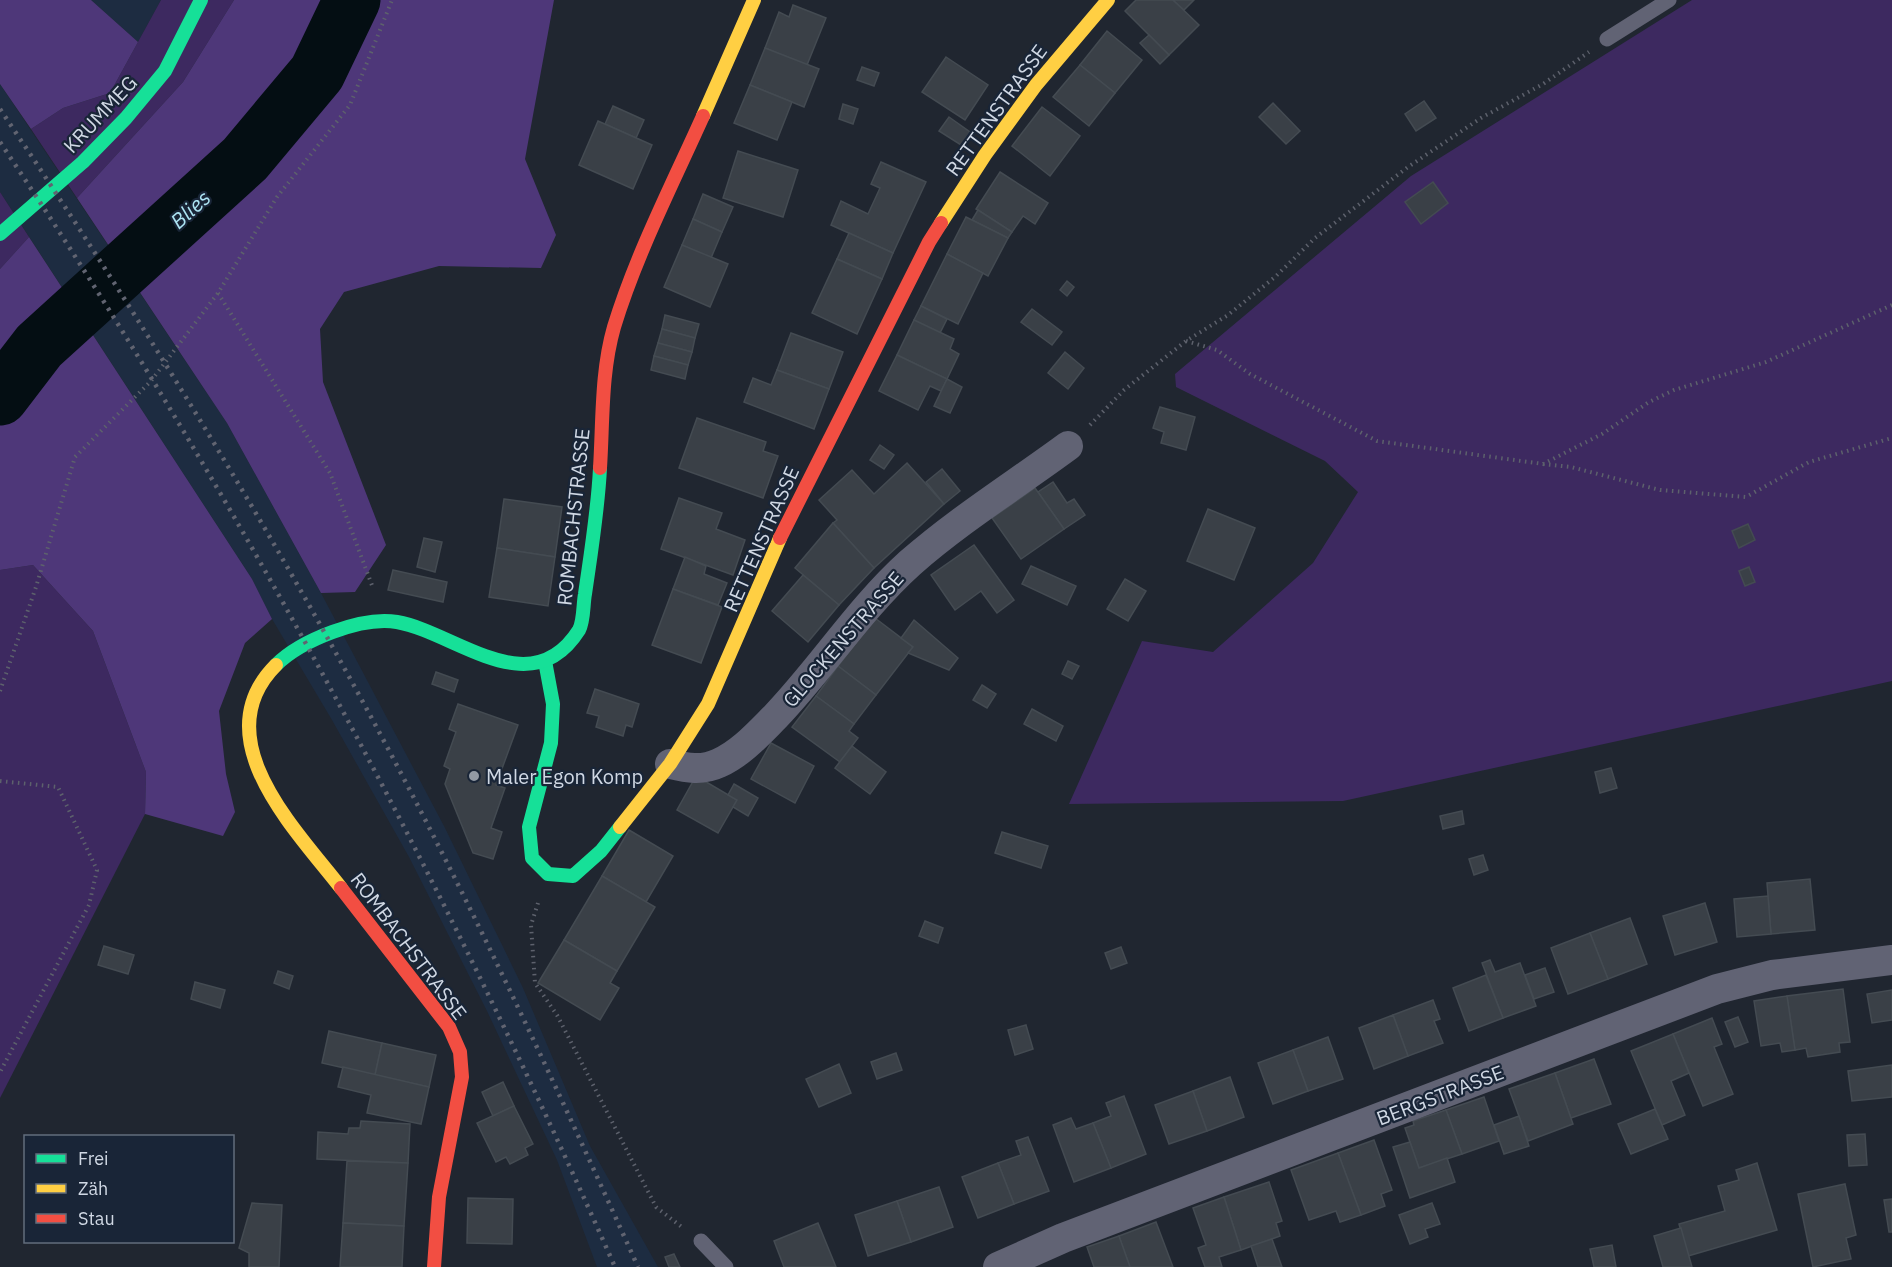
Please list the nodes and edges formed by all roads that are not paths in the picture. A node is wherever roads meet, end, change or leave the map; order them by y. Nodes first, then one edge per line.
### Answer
1 (201, 0) edge
2 (754, 0) edge
3 (1108, 0) edge
4 (1669, 0) edge
5 (1607, 39) road end
6 (0, 234) edge
7 (1068, 447) road end
8 (544, 661) junction
9 (670, 764) junction
10 (1892, 960) edge
11 (701, 1241) road end
12 (434, 1267) edge
13 (726, 1267) edge
14 (998, 1267) edge

1 - 6 street, KRUMMEG
2 - 8 street, ROMBACHSTRASSE
3 - 9 street, RETTENSTRASSE
4 - 5 lane
7 - 9 street, GLOCKENSTRASSE
8 - 9 street, RETTENSTRASSE
8 - 12 street, ROMBACHSTRASSE
10 - 14 street, BERGSTRASSE
11 - 13 lane

